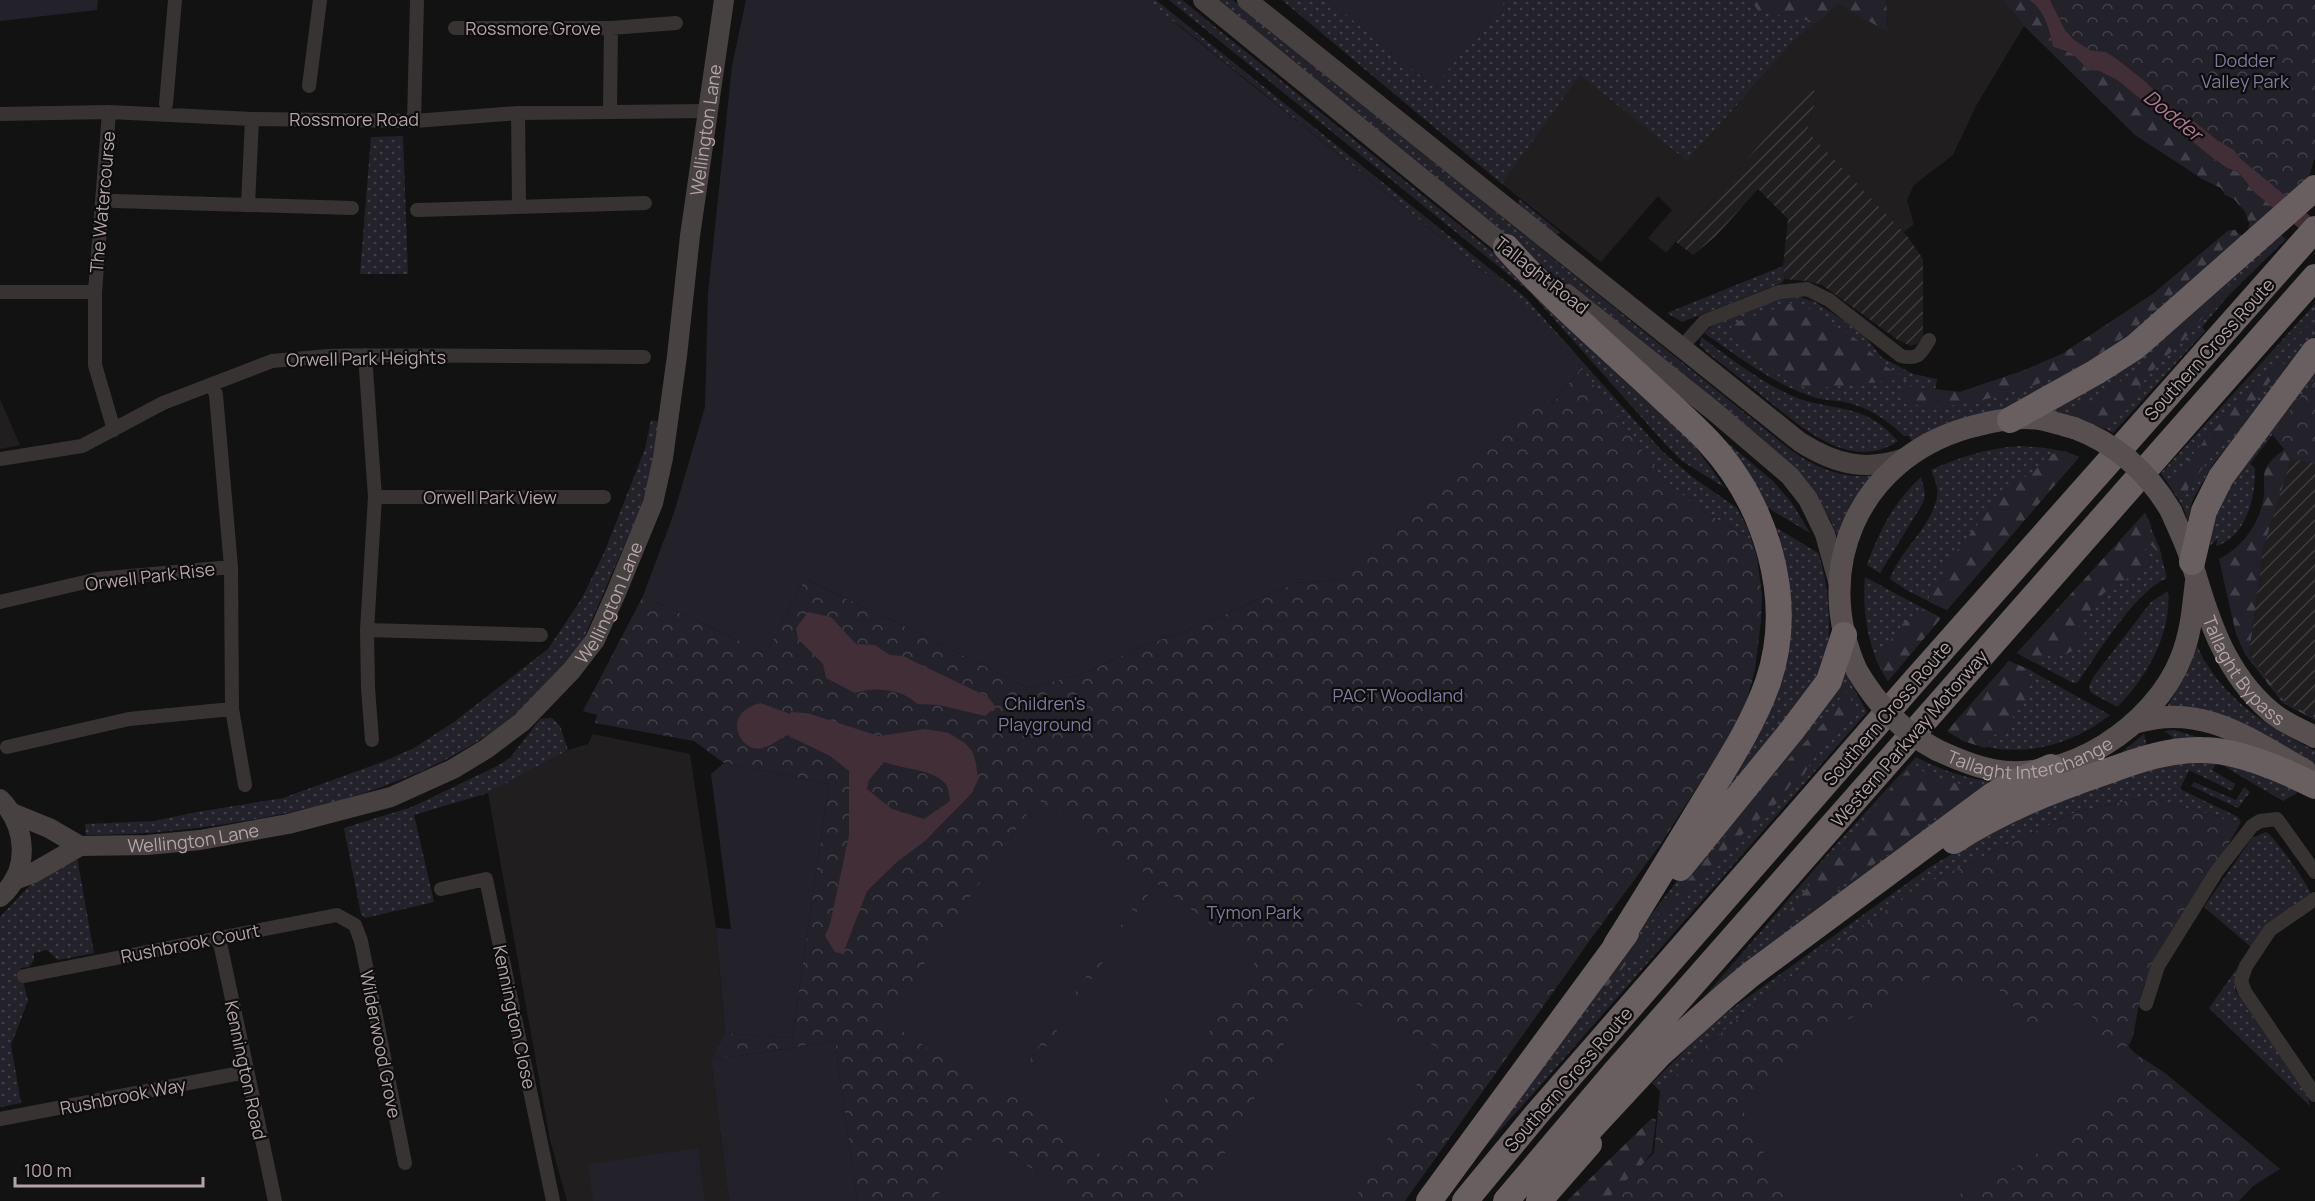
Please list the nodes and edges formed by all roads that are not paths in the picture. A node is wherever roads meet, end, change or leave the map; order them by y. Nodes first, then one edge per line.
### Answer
1 (175, 0) edge
2 (320, 0) edge
3 (417, 0) edge
4 (724, 0) edge
5 (1203, 0) edge
6 (1247, 0) edge
7 (676, 23) dead end
8 (455, 28) dead end
9 (611, 28) junction
10 (309, 86) dead end
11 (166, 104) dead end
12 (610, 110) junction
13 (707, 111) junction
14 (109, 112) junction
15 (518, 112) junction
16 (0, 114) edge
17 (252, 119) junction
18 (414, 121) junction
19 (2313, 190) edge
20 (114, 201) dead end
21 (645, 203) dead end
22 (248, 205) junction
23 (519, 206) junction
24 (352, 208) dead end
25 (417, 210) dead end
26 (2315, 229) edge
27 (1506, 247) junction
28 (2315, 277) edge
29 (0, 292) edge
30 (95, 292) junction
31 (1929, 340) dead end
32 (1680, 349) junction
33 (2315, 351) edge
34 (365, 355) junction
35 (644, 357) dead end
36 (212, 384) junction
37 (2010, 420) junction
38 (114, 430) junction
39 (1909, 457) junction
40 (0, 459) edge
41 (604, 496) dead end
42 (375, 497) junction
43 (231, 567) junction
44 (2194, 572) junction
45 (1838, 581) junction
46 (0, 602) edge
47 (367, 630) junction
48 (542, 635) dead end
49 (1844, 635) junction
50 (232, 709) junction
51 (2134, 723) junction
52 (2315, 737) edge
53 (372, 740) dead end
54 (7, 747) dead end
55 (2051, 767) junction
56 (2315, 776) edge
57 (245, 785) dead end
58 (2315, 786) edge
59 (6, 806) edge
60 (80, 846) junction
61 (2315, 872) edge
62 (441, 889) dead end
63 (4, 893) edge
64 (2315, 898) edge
65 (1833, 914) junction
66 (355, 925) joint
67 (219, 938) junction
68 (1616, 945) junction
69 (24, 976) dead end
70 (2146, 1004) dead end
71 (1698, 1019) junction
72 (246, 1072) junction
73 (2315, 1095) edge
74 (0, 1119) edge
75 (405, 1163) dead end
76 (275, 1201) edge
77 (553, 1201) edge
78 (1429, 1201) edge
79 (1465, 1201) edge
80 (1506, 1201) edge
81 (1524, 1201) edge
82 (1539, 1201) edge

1 - 11 street
2 - 10 street
3 - 18 street
4 - 13 main road, Wellington Lane
5 - 27 main road, Tallaght Road
6 - 32 main road, Tallaght Road
7 - 9 street, Rossmore Grove
8 - 9 street, Rossmore Grove
9 - 12 street, Rossmore Grove
12 - 13 street, Rossmore Road
12 - 15 street, Rossmore Road
13 - 60 main road, Wellington Lane
14 - 16 street, Rossmore Road
14 - 17 street, Rossmore Road
14 - 30 street, The Watercourse
15 - 18 street, Rossmore Road
15 - 23 street
17 - 18 street, Rossmore Road
17 - 22 street
19 - 37 highway
20 - 22 street
21 - 23 street
22 - 24 street
23 - 25 street
26 - 79 highway, Southern Cross Route
27 - 45 main road, Tallaght Road
27 - 68 highway
28 - 80 highway, Western Parkway Motorway
29 - 30 street
30 - 38 street, The Watercourse
31 - 32 street
32 - 39 main road, Tallaght Road
33 - 44 highway
34 - 35 street, Orwell Park Heights
34 - 36 street, Orwell Park Heights
34 - 42 street
36 - 38 street, Orwell Park Heights
36 - 43 street, Orwell Park Rise
37 - 39 main road, Tallaght Interchange
37 - 44 main road, Tallaght Interchange, bridge
38 - 40 street, Orwell Park Heights
39 - 45 main road, Tallaght Interchange
41 - 42 street, Orwell Park View
42 - 47 street
43 - 46 street, Orwell Park Rise
43 - 50 street, Orwell Park Rise
44 - 51 main road, Tallaght Interchange
44 - 52 main road, Tallaght Bypass
45 - 49 main road, Tallaght Interchange
47 - 48 street
47 - 53 street
49 - 55 main road, Tallaght Interchange, bridge
49 - 68 highway
50 - 54 street
50 - 57 street, Orwell Park Rise
51 - 55 main road, Tallaght Interchange
51 - 56 main road, Tallaght Bypass
55 - 65 highway
58 - 65 highway
59 - 60 main road
59 - 63 main road
60 - 63 main road, Wellington Lane
61 - 70 street
62 - 77 street, Kennington Close
64 - 73 street
65 - 71 highway
66 - 67 street, Rushbrook Court
66 - 75 street, Wilderwood Grove
67 - 69 street, Rushbrook Court
67 - 72 street, Kennington Road
68 - 78 highway
71 - 81 highway
71 - 82 highway
72 - 74 street, Rushbrook Way
72 - 76 street, Kennington Road

